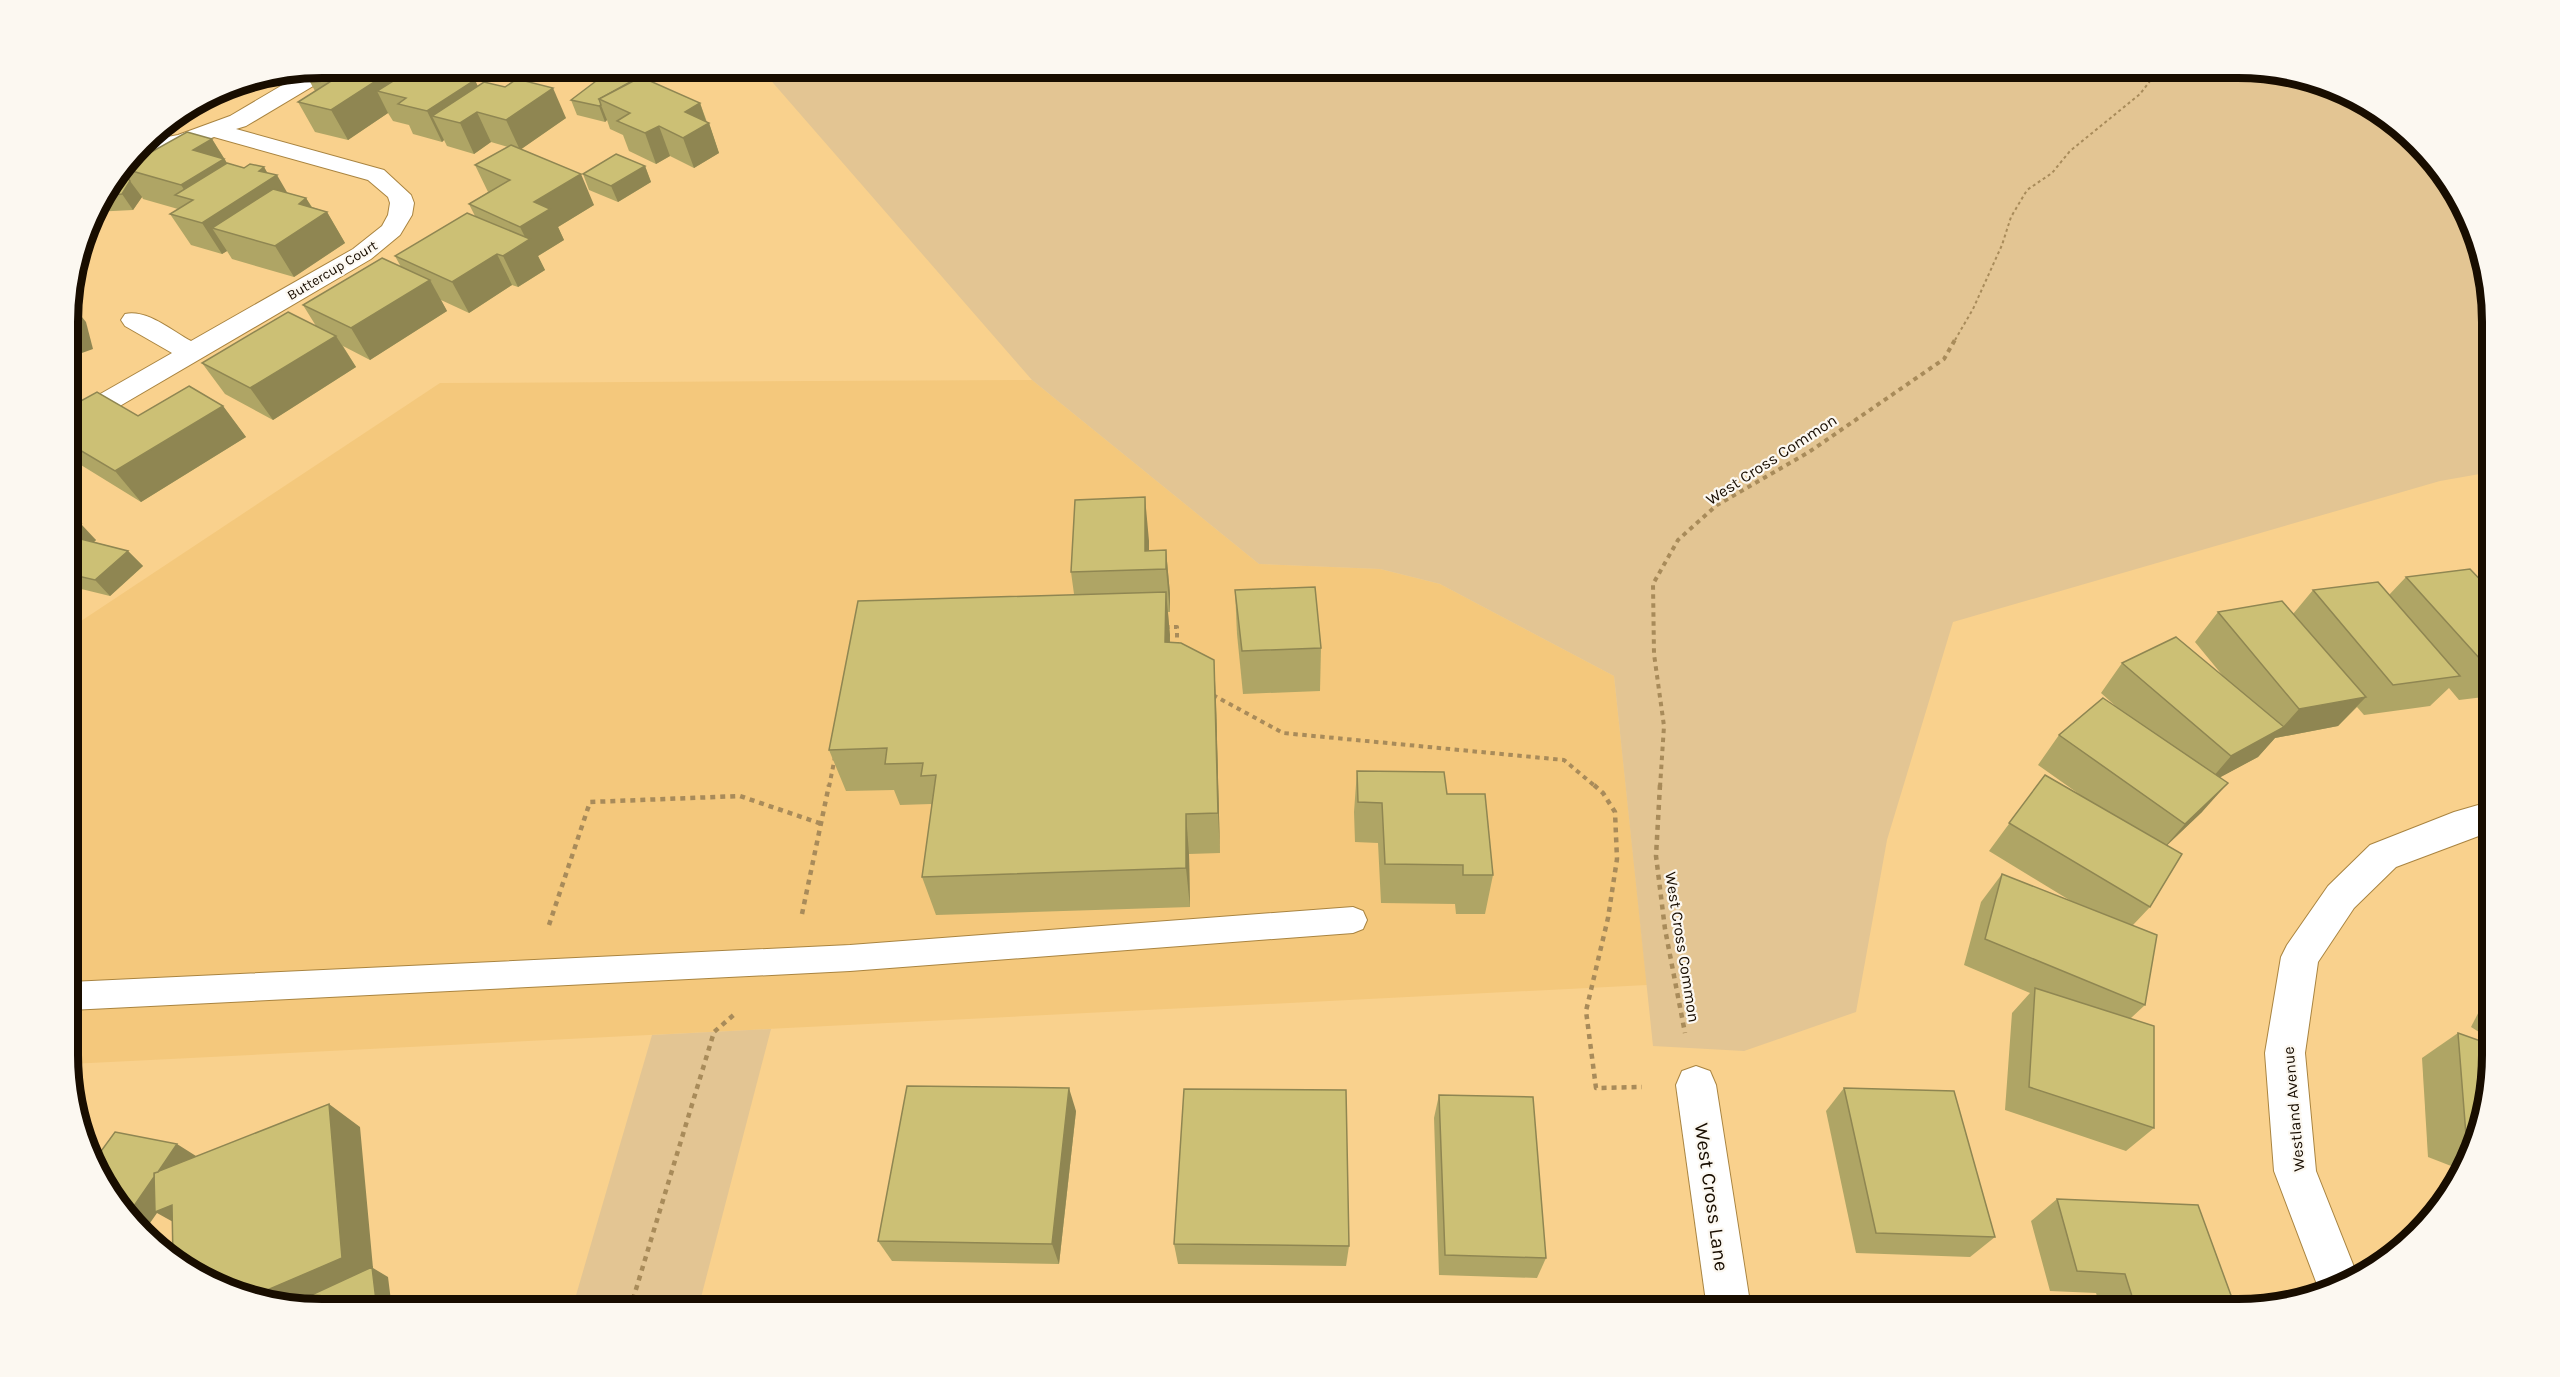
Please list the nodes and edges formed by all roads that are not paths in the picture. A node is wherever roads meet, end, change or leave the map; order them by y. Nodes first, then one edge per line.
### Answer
1 (309, 79) edge
2 (216, 131) junction
3 (154, 146) edge
4 (134, 320) dead end
5 (192, 352) junction
6 (91, 411) edge
7 (2482, 819) edge
8 (1353, 920) dead end
9 (78, 996) edge
10 (1696, 1085) road end
11 (2336, 1278) edge
12 (1728, 1299) edge

1 - 2 street
2 - 3 street
2 - 5 street, Buttercup Court
4 - 5 street
5 - 6 street, Buttercup Court
7 - 11 street, Westland Avenue
8 - 9 lane
10 - 12 street, West Cross Lane

